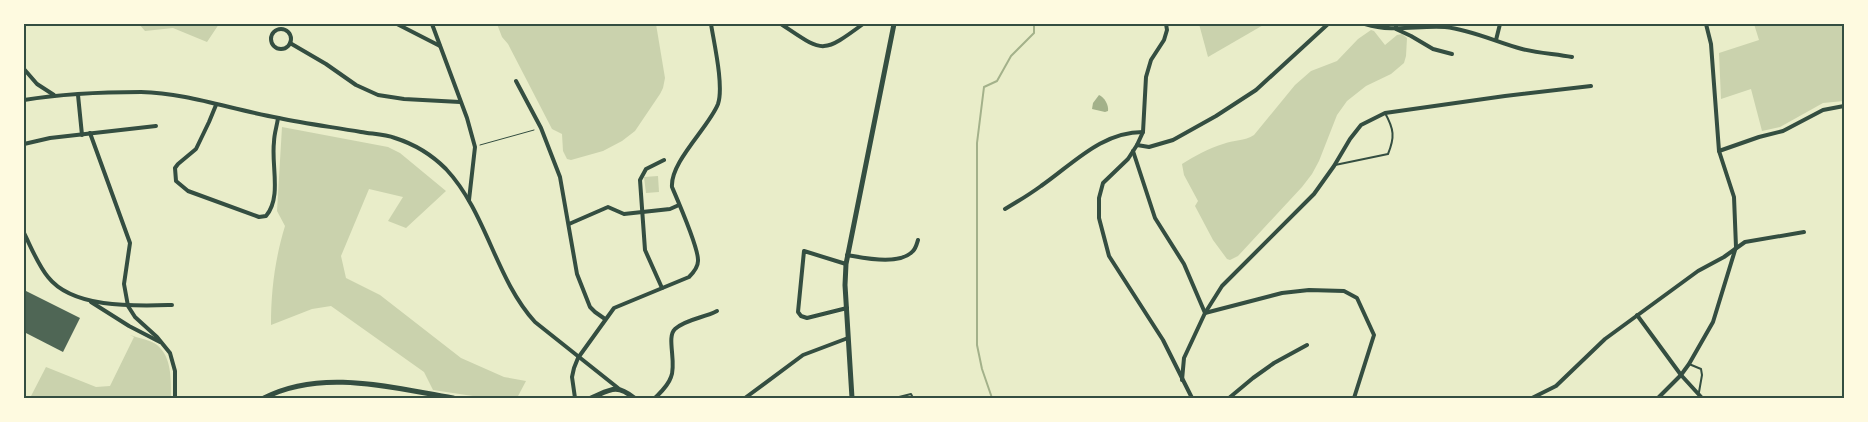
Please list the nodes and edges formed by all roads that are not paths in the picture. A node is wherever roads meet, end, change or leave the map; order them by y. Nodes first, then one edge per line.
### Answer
1 (397, 24) edge
2 (432, 24) edge
3 (711, 24) edge
4 (781, 24) edge
5 (863, 24) edge
6 (894, 24) edge
7 (1166, 24) edge
8 (1328, 24) edge
9 (1365, 24) edge
10 (1396, 24) edge
11 (1500, 24) edge
12 (1706, 24) edge
13 (1396, 30) junction
14 (1496, 40) junction
15 (290, 43) junction
16 (441, 46) junction
17 (1452, 54) dead end
18 (1572, 57) dead end
19 (24, 69) edge
20 (516, 81) dead end
21 (1591, 86) dead end
22 (78, 95) junction
23 (54, 96) junction
24 (24, 100) edge
25 (460, 102) junction
26 (216, 105) junction
27 (1844, 106) edge
28 (1385, 113) junction
29 (278, 118) junction
30 (156, 126) dead end
31 (1143, 132) junction
32 (90, 134) junction
33 (82, 135) junction
34 (24, 144) edge
35 (1137, 145) junction
36 (1133, 151) junction
37 (1719, 151) junction
38 (664, 160) dead end
39 (1334, 166) junction
40 (469, 200) junction
41 (679, 205) junction
42 (1005, 209) dead end
43 (642, 212) junction
44 (569, 224) junction
45 (1804, 232) dead end
46 (24, 233) edge
47 (918, 240) dead end
48 (1736, 247) junction
49 (847, 254) junction
50 (846, 264) junction
51 (662, 288) junction
52 (89, 301) junction
53 (172, 305) dead end
54 (128, 306) junction
55 (846, 308) junction
56 (717, 311) dead end
57 (1205, 312) junction
58 (1638, 315) junction
59 (605, 319) junction
60 (848, 338) junction
61 (164, 344) junction
62 (1307, 345) dead end
63 (578, 358) junction
64 (1689, 364) junction
65 (1681, 375) junction
66 (1182, 380) junction
67 (618, 388) junction
68 (1700, 396) edge
69 (175, 398) edge
70 (264, 398) edge
71 (453, 398) edge
72 (576, 398) edge
73 (591, 398) edge
74 (634, 398) edge
75 (655, 398) edge
76 (745, 398) edge
77 (852, 398) edge
78 (895, 398) edge
79 (913, 398) edge
80 (1192, 398) edge
81 (1229, 398) edge
82 (1354, 398) edge
83 (1532, 398) edge
84 (1658, 398) edge

1 - 16 street
2 - 16 street
3 - 41 street
4 - 5 street
6 - 49 street
7 - 31 street
8 - 35 street
9 - 13 street
10 - 13 street
11 - 14 street
12 - 37 street
13 - 14 street
13 - 17 street
14 - 18 street
15 - 15 street
15 - 25 street
16 - 25 street
19 - 23 street
20 - 44 street
21 - 28 street
22 - 23 street
22 - 26 street
22 - 33 street
23 - 24 street
25 - 40 street
26 - 29 street
26 - 29 street
27 - 37 street
28 - 39 street
28 - 39 lane
29 - 40 street
30 - 32 street
31 - 35 street
31 - 42 street
32 - 33 street
32 - 54 street
33 - 34 street
35 - 36 street
36 - 57 street
36 - 66 street
37 - 48 street
38 - 43 street
39 - 57 street
40 - 63 street
41 - 43 street
41 - 51 street
43 - 44 street
43 - 51 street
44 - 59 street
45 - 48 street
46 - 52 street
47 - 49 street
48 - 58 street
48 - 64 street
49 - 50 street
50 - 55 street
50 - 55 street
51 - 59 street
52 - 54 street
52 - 61 street
53 - 54 street
54 - 61 street
55 - 60 street
56 - 75 street
57 - 66 street
57 - 82 street
58 - 65 street
58 - 83 street
59 - 63 street
60 - 76 street
60 - 77 street
61 - 69 street
62 - 81 street
63 - 67 street
63 - 72 street
64 - 65 street
64 - 68 lane
65 - 68 street
65 - 84 street
66 - 80 street
67 - 73 street
67 - 74 street
70 - 71 street
78 - 79 lane

